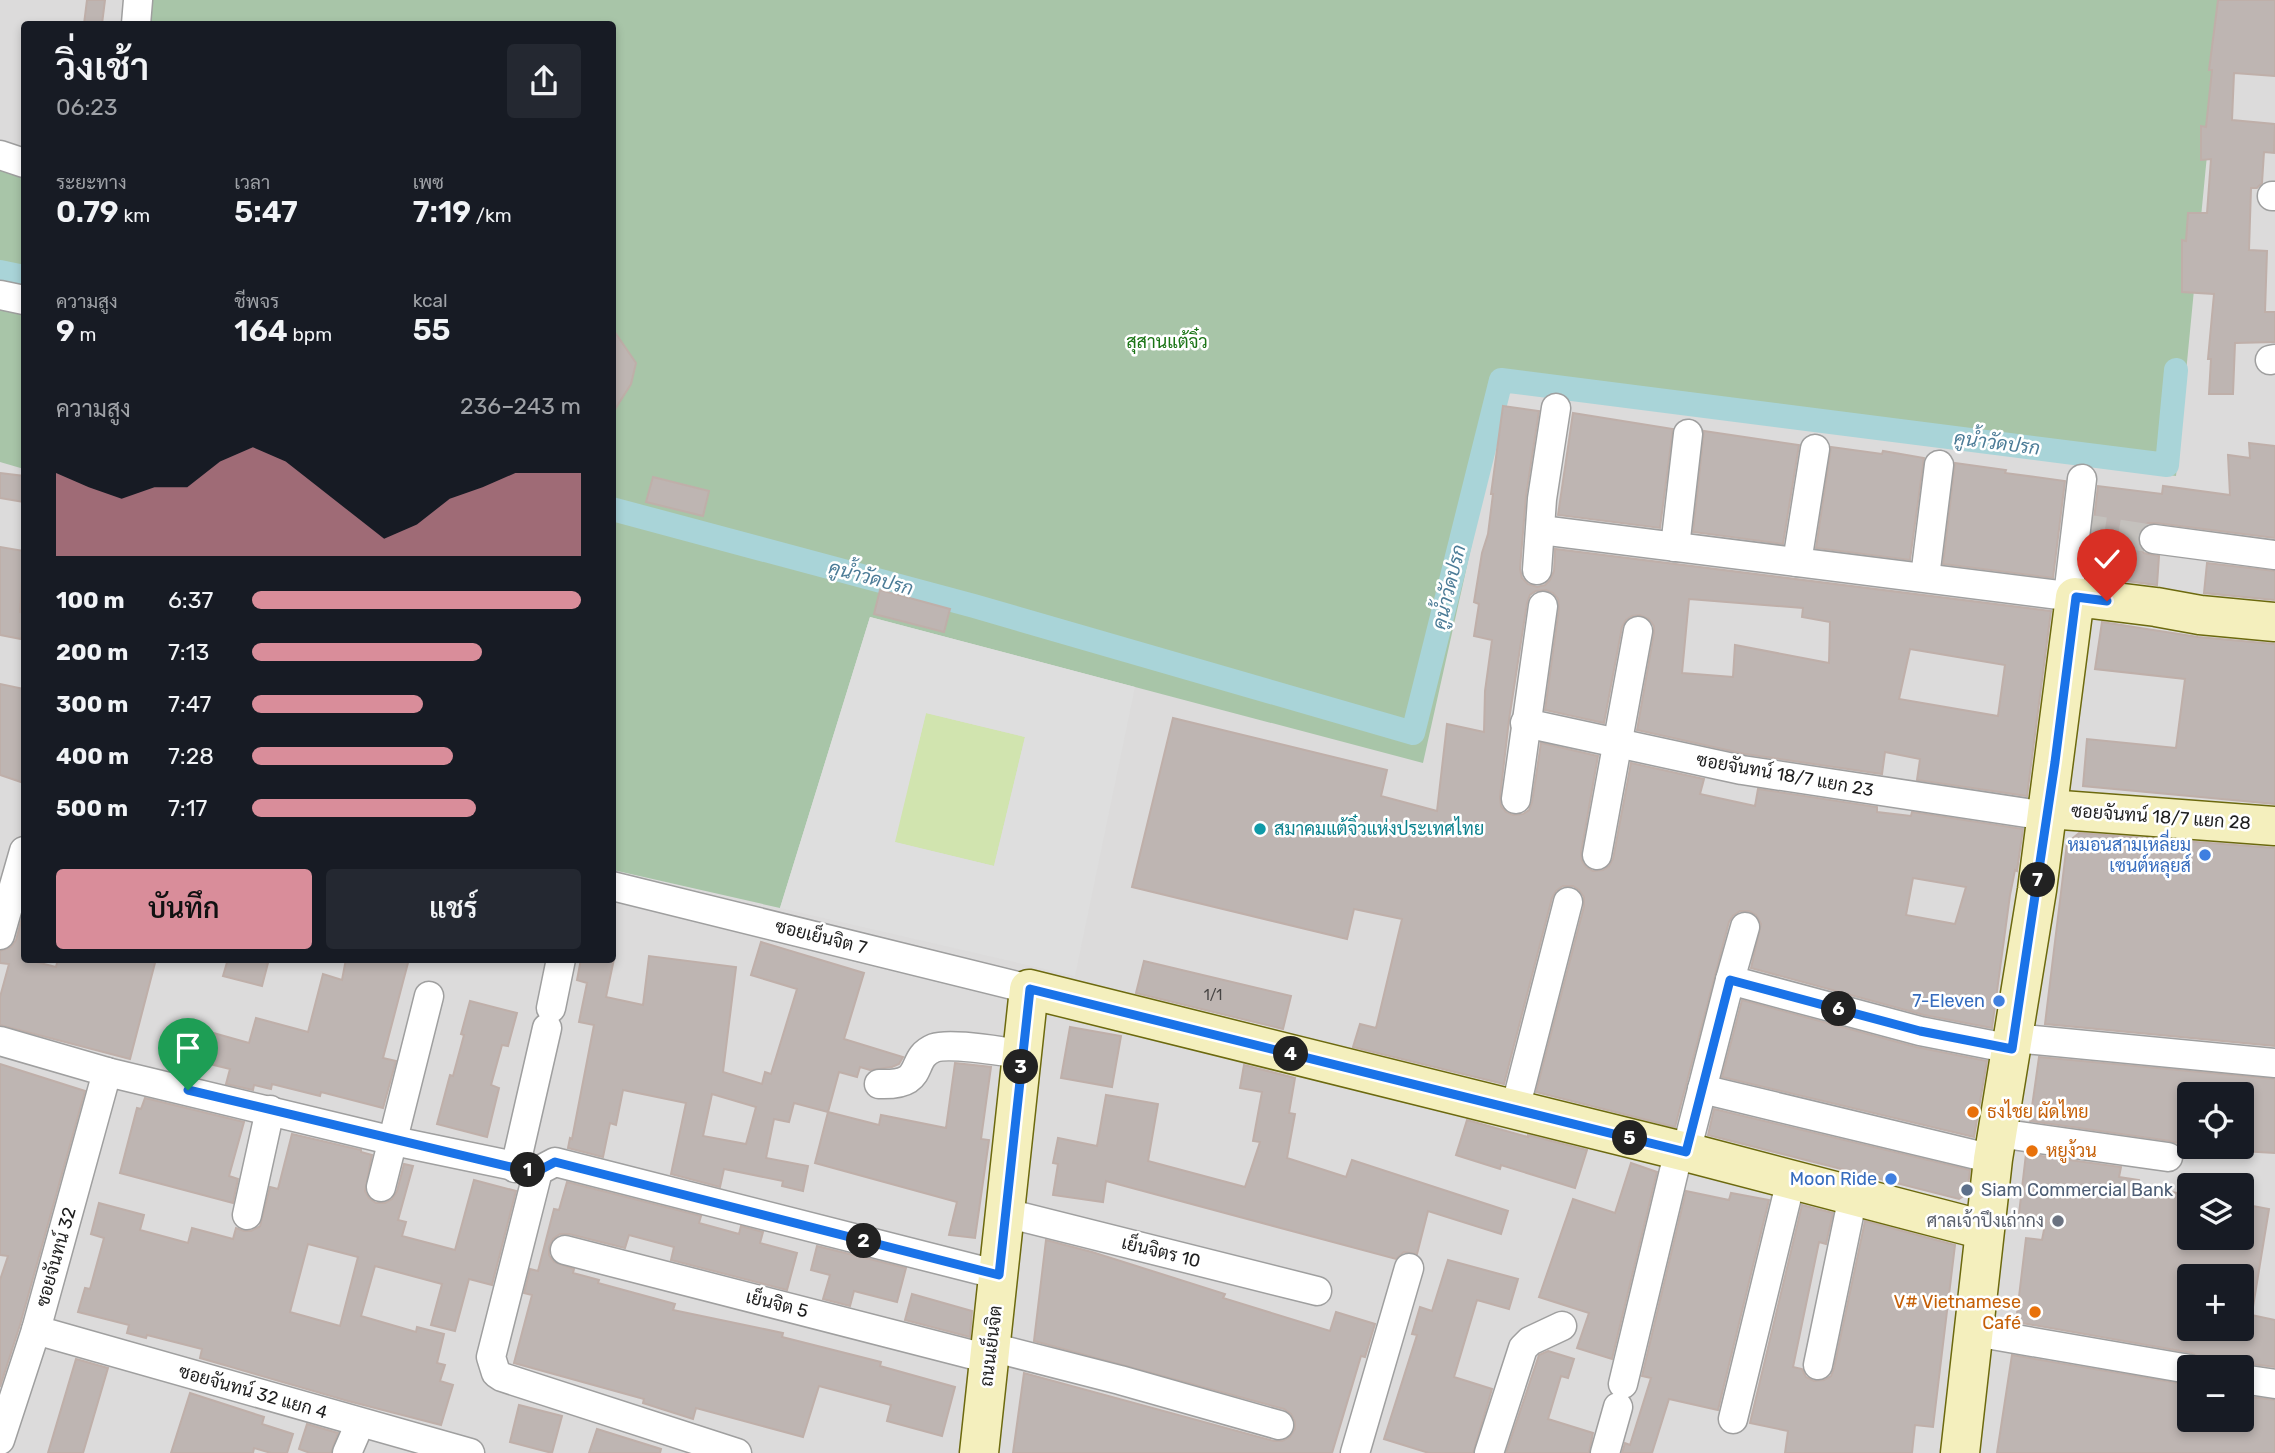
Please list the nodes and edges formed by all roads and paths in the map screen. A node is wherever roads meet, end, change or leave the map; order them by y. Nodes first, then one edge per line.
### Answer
1 (138, 0) edge
2 (136, 21) edge
3 (0, 155) edge
4 (21, 162) edge
5 (0, 295) edge
6 (21, 299) edge
7 (1556, 408) dead end
8 (1688, 434) dead end
9 (1815, 449) dead end
10 (1939, 465) dead end
11 (2082, 479) dead end
12 (1541, 530) junction
13 (2154, 539) tunnel mouth
14 (1675, 547) junction
15 (2275, 555) edge
16 (1797, 562) junction
17 (1537, 570) dead end
18 (1925, 577) junction
19 (2072, 596) junction
20 (1543, 606) dead end
21 (2275, 622) edge
22 (1638, 631) dead end
23 (1525, 723) junction
24 (1618, 743) junction
25 (1516, 799) dead end
26 (2048, 812) junction
27 (2275, 826) edge
28 (1597, 855) dead end
29 (21, 862) edge
30 (616, 887) edge
31 (1567, 902) dead end
32 (1745, 927) dead end
33 (0, 935) edge
34 (560, 963) edge
35 (1730, 980) junction
36 (1030, 989) junction
37 (429, 996) dead end
38 (0, 1041) edge
39 (2013, 1044) junction
40 (1023, 1054) junction
41 (2275, 1063) edge
42 (107, 1072) junction
43 (878, 1084) dead end
44 (1702, 1089) junction
45 (1515, 1109) junction
46 (270, 1110) junction
47 (394, 1141) junction
48 (1996, 1146) junction
49 (1683, 1151) junction
50 (2168, 1157) dead end
51 (527, 1170) junction
52 (1791, 1180) junction
53 (381, 1187) dead end
54 (1853, 1196) junction
55 (1006, 1213) junction
56 (247, 1215) dead end
57 (1984, 1230) junction
58 (565, 1250) dead end
59 (1409, 1268) dead end
60 (999, 1275) junction
61 (1317, 1291) dead end
62 (1562, 1326) dead end
63 (36, 1330) junction
64 (1975, 1332) junction
65 (990, 1353) junction
66 (1818, 1365) dead end
67 (2177, 1368) edge
68 (2254, 1381) edge
69 (2275, 1384) edge
70 (1733, 1419) dead end
71 (360, 1423) junction
72 (1279, 1425) dead end
73 (0, 1440) edge
74 (347, 1453) edge
75 (470, 1453) edge
76 (737, 1453) edge
77 (979, 1453) edge
78 (1355, 1453) edge
79 (1489, 1453) edge
80 (1605, 1453) edge
81 (1960, 1453) edge

1 - 2 street
3 - 4 street
5 - 6 street
7 - 12 street
8 - 14 street
9 - 16 street
10 - 18 street
11 - 19 street
12 - 14 street
12 - 17 street
13 - 15 street
14 - 16 street
16 - 18 street
18 - 19 street
19 - 21 street
19 - 26 street
20 - 23 street
22 - 24 street
23 - 24 street, ซอยจันทน์ 18/7 แยก 23
23 - 25 street
24 - 26 street, ซอยจันทน์ 18/7 แยก 23
24 - 28 street
26 - 27 street, ซอยจันทน์ 18/7 แยก 28
26 - 39 street
29 - 33 street
30 - 36 street, ซอยเย็นจิต 7
31 - 45 street
32 - 35 street
34 - 51 street
35 - 39 street
35 - 44 street
36 - 40 street, ถนนเย็นจิต
36 - 45 street
37 - 47 street
38 - 42 street
39 - 41 street
39 - 48 street
40 - 43 street
40 - 55 street, ถนนเย็นจิต
42 - 46 street
42 - 63 street, ซอยจันทน์ 32
44 - 48 street
44 - 49 street
45 - 49 street
46 - 47 street
46 - 56 street
47 - 51 street
47 - 53 street
48 - 50 street
48 - 57 street
49 - 52 street
49 - 80 street
51 - 60 street
51 - 76 street
52 - 54 street
52 - 70 street
54 - 57 street
54 - 66 street
55 - 60 street, ถนนเย็นจิต
55 - 61 street, เย็นจิตร 10
57 - 64 street
58 - 65 street, เย็นจิต 5
59 - 78 street
60 - 65 street, ถนนเย็นจิต
62 - 79 street
63 - 71 street, ซอยจันทน์ 32 แยก 4
63 - 73 street, ซอยจันทน์ 32
64 - 67 street
64 - 81 street
65 - 72 street, เย็นจิต 5
65 - 77 street, ถนนเย็นจิต
68 - 69 street
71 - 74 street
71 - 75 street, ซอยจันทน์ 32 แยก 4

